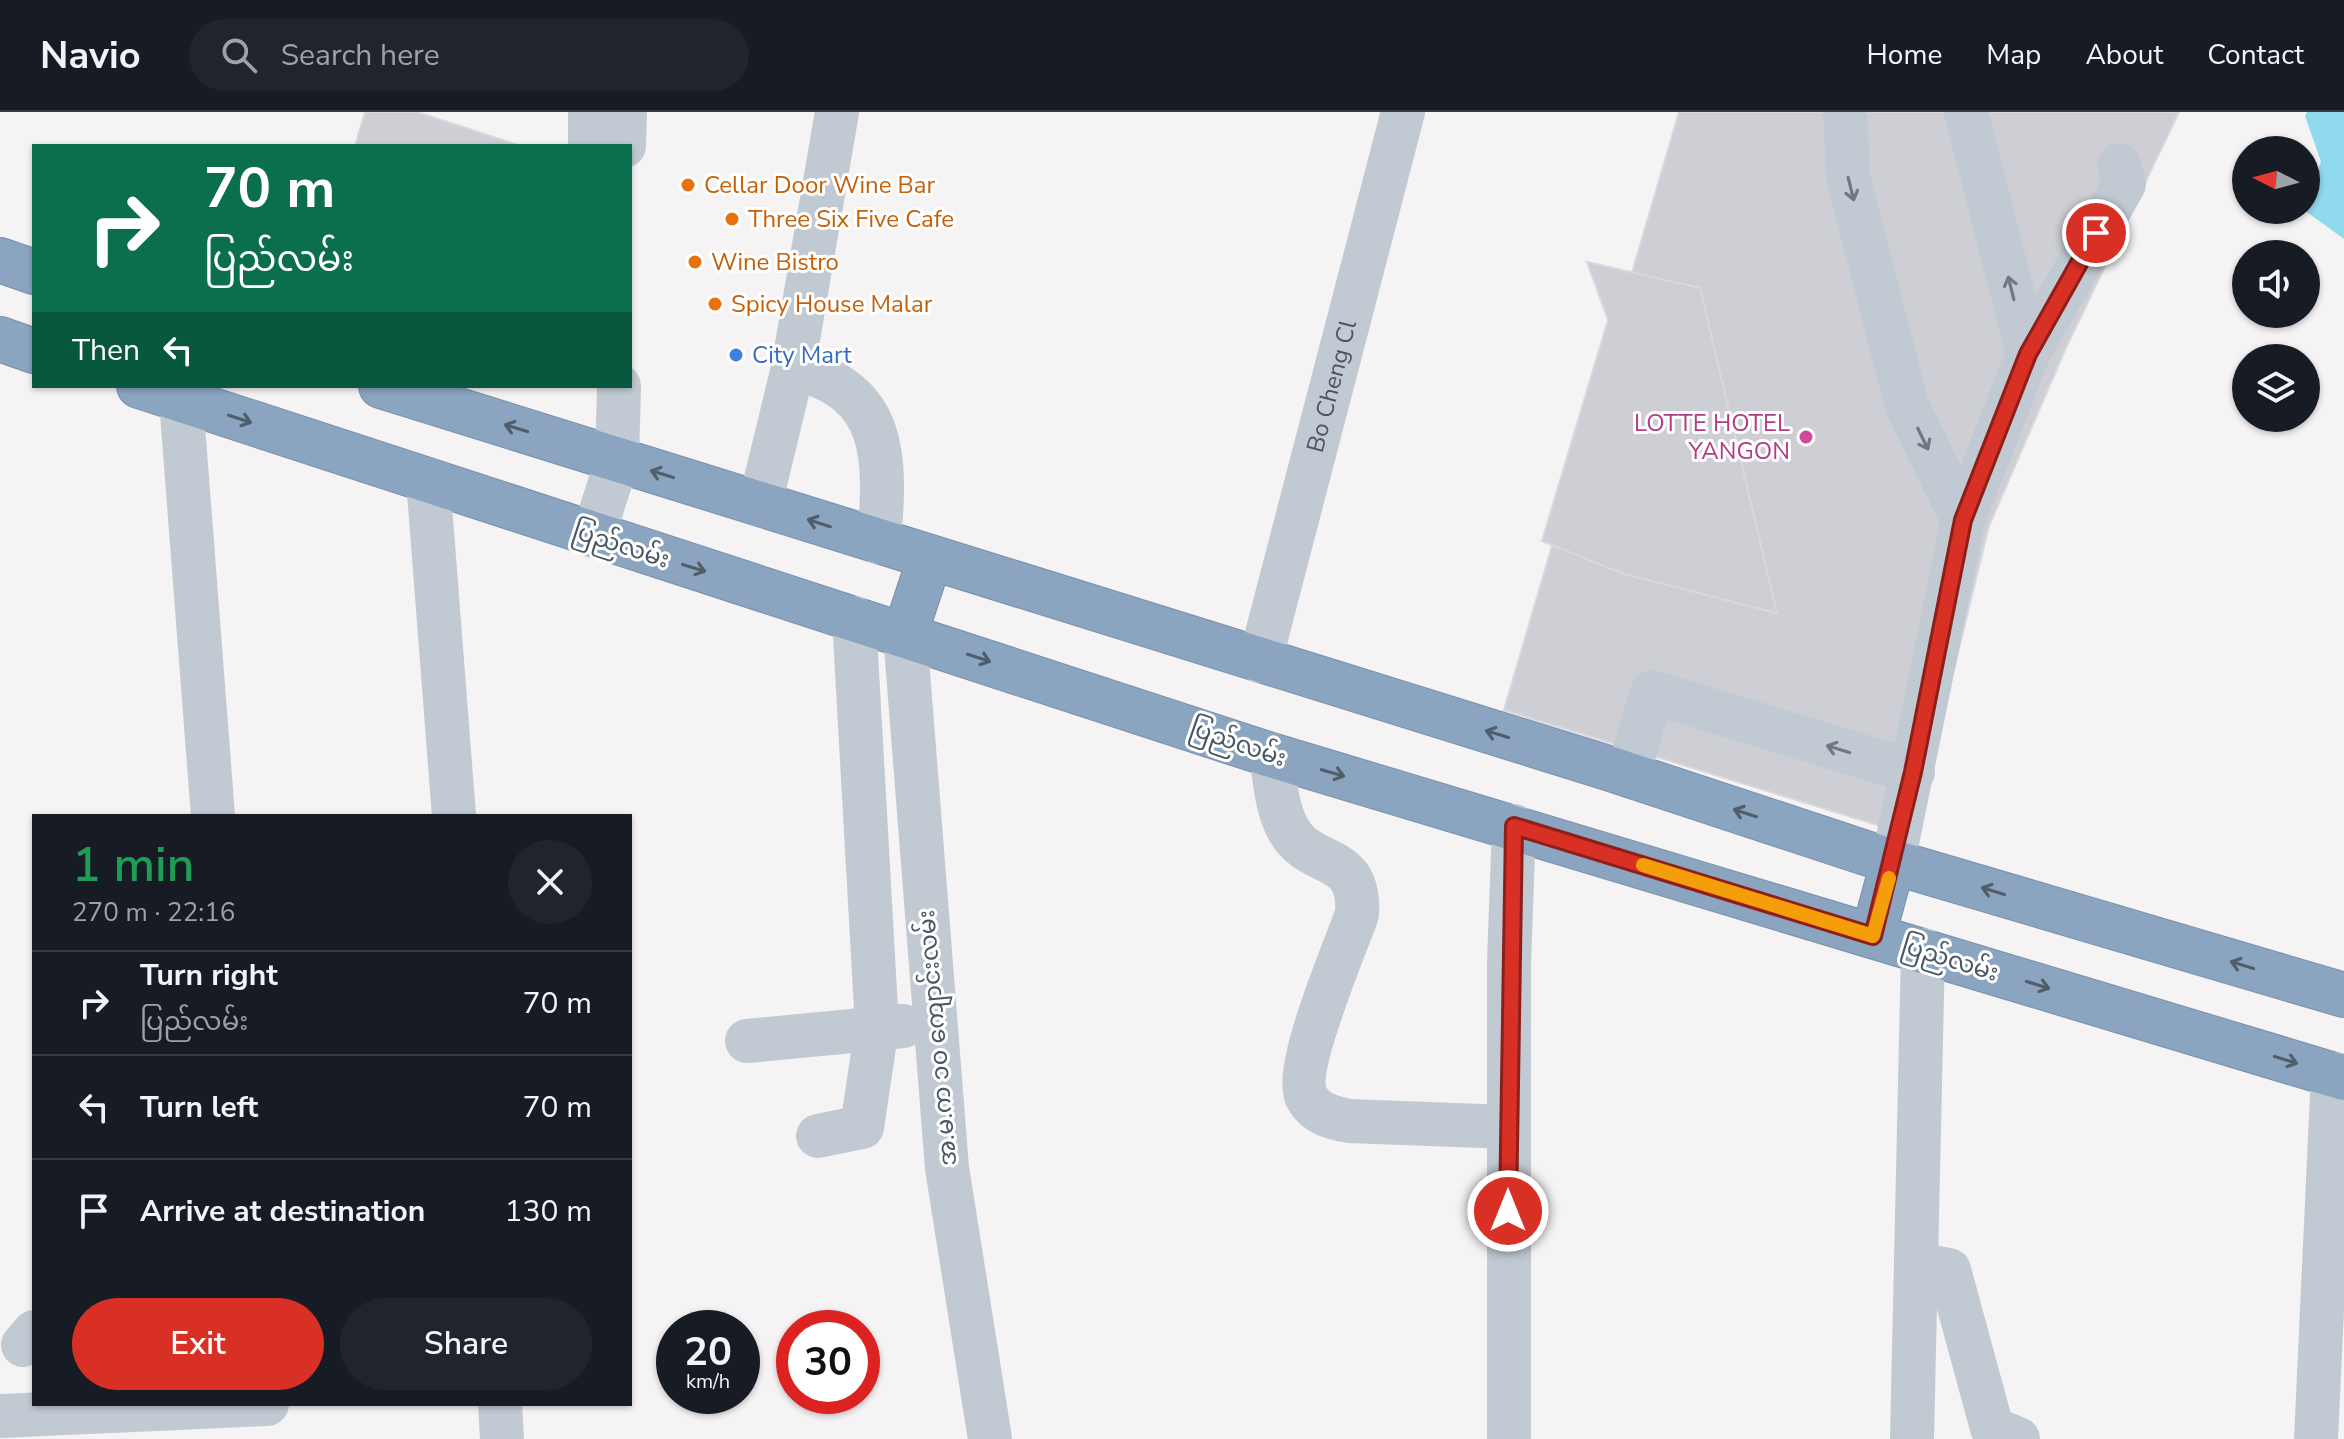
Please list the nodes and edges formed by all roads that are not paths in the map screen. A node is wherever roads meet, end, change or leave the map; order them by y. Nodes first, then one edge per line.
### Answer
1 (590, 112) edge
2 (625, 112) edge
3 (837, 112) edge
4 (1403, 112) edge
5 (1845, 112) edge
6 (1966, 112) edge
7 (590, 144) edge
8 (624, 144) edge
9 (2119, 165) dead end
10 (0, 260) edge
11 (32, 271) edge
12 (0, 339) edge
13 (32, 350) edge
14 (2028, 354) junction
15 (793, 368) junction
16 (145, 388) edge
17 (387, 388) edge
18 (590, 388) edge
19 (619, 388) edge
20 (181, 400) junction
21 (604, 456) junction
22 (428, 480) junction
23 (760, 504) junction
24 (1963, 520) junction
25 (593, 536) junction
26 (879, 542) junction
27 (930, 558) junction
28 (854, 618) junction
29 (905, 634) junction
30 (1260, 661) junction
31 (1271, 755) junction
32 (1913, 772) junction
33 (1628, 774) junction
34 (213, 814) edge
35 (454, 814) edge
36 (1514, 826) junction
37 (1893, 862) junction
38 (1873, 936) junction
39 (1923, 950) junction
40 (2344, 995) edge
41 (934, 1025) junction
42 (877, 1027) junction
43 (747, 1041) dead end
44 (2338, 1076) edge
45 (1509, 1127) junction
46 (818, 1136) dead end
47 (1917, 1264) junction
48 (204, 1406) edge
49 (500, 1406) edge
50 (0, 1416) edge
51 (502, 1439) edge
52 (990, 1439) edge
53 (1509, 1439) edge
54 (1912, 1439) edge
55 (2018, 1439) edge
56 (2316, 1439) edge

1 - 7 street
2 - 8 street
3 - 15 street
4 - 30 street, Bo Cheng Cl
5 -> 24 street
14 -> 6 street
9 - 14 street
10 - 11 highway
12 - 13 highway
14 - 24 street
15 - 23 street
15 - 26 street
16 - 20 highway, ပြည်လမ်း
21 -> 17 highway
18 - 21 street
19 - 21 street
20 -> 22 highway, ပြည်လမ်း
20 - 34 street
23 -> 21 highway
21 - 25 street
22 - 25 highway, ပြည်လမ်း
22 - 35 street
26 -> 23 highway
24 - 32 street
25 -> 28 highway, ပြည်လမ်း
26 - 27 highway
27 - 29 highway
27 - 30 highway
28 - 29 highway, ပြည်လမ်း
28 - 42 street
29 -> 31 highway, ပြည်လမ်း
29 - 41 street, အ.မ.က ၁၀ ကျောင်းလမ်း
33 -> 30 highway
31 -> 36 highway, ပြည်လမ်း
31 - 45 street
32 -> 33 street
32 - 37 street
37 -> 33 highway
36 - 38 highway, ပြည်လမ်း
36 - 45 street
37 - 38 highway
40 -> 37 highway
38 - 39 highway, ပြည်လမ်း
39 -> 44 highway, ပြည်လမ်း
39 - 47 street
41 - 42 street
41 - 52 street, အ.မ.က ၁၀ ကျောင်းလမ်း
42 - 43 street
42 - 46 street
44 - 56 street
45 - 53 street
47 - 54 street
47 - 55 street
48 - 50 street
49 - 51 street

